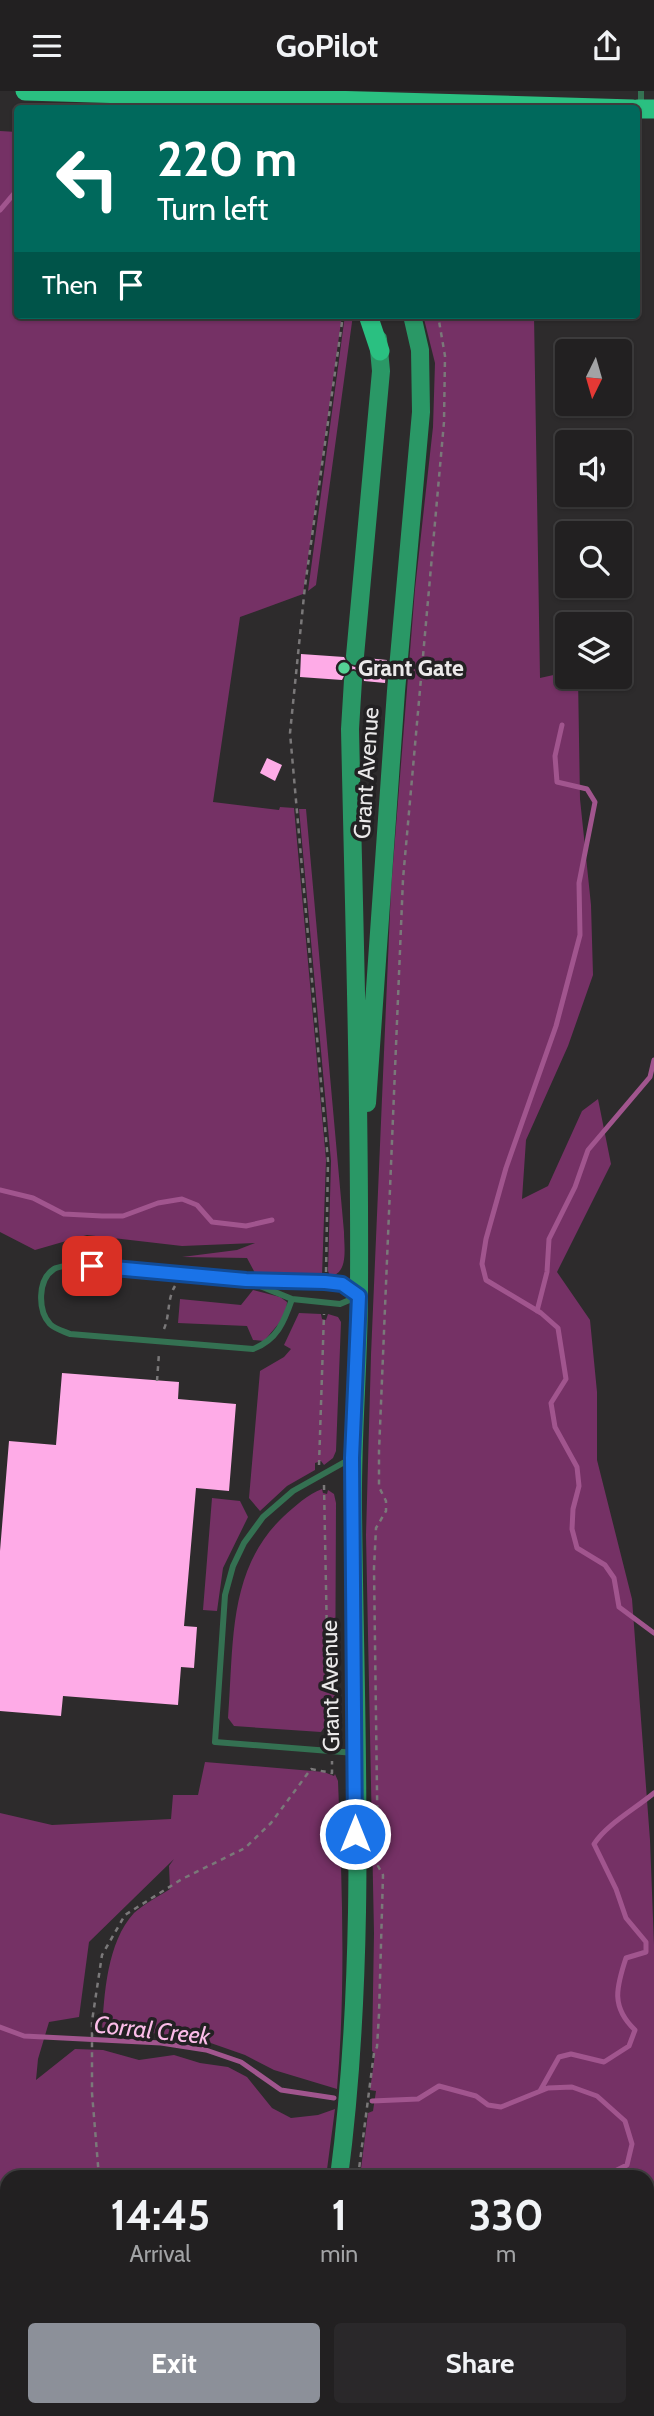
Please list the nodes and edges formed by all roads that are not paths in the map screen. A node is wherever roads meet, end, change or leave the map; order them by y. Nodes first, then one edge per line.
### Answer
1 (25, 91) edge
2 (76, 92) edge
3 (125, 92) edge
4 (97, 93) junction
5 (514, 102) edge
6 (338, 104) edge
7 (150, 105) edge
8 (641, 105) edge
9 (369, 319) edge
10 (375, 319) edge
11 (413, 319) edge
12 (380, 351) junction
13 (355, 656) dead end
14 (353, 680) dead end
15 (359, 1193) junction
16 (246, 1280) junction
17 (359, 1296) junction
18 (292, 1299) junction
19 (352, 1458) junction
20 (355, 1753) junction
21 (340, 2170) edge

1 - 2 highway
2 - 4 highway
3 - 4 highway
3 - 6 highway
4 - 7 highway
5 - 6 highway
5 - 8 highway
9 - 12 highway
10 - 12 main road
11 - 15 main road, Grant Avenue
12 - 13 main road
14 - 15 main road, Grant Avenue
15 - 17 main road, Grant Avenue
16 - 17 lane
16 - 18 lane
16 - 18 lane
17 - 18 lane
17 - 19 main road, Grant Avenue
19 - 20 main road, Grant Avenue
19 - 20 lane
20 - 21 main road, Grant Avenue

